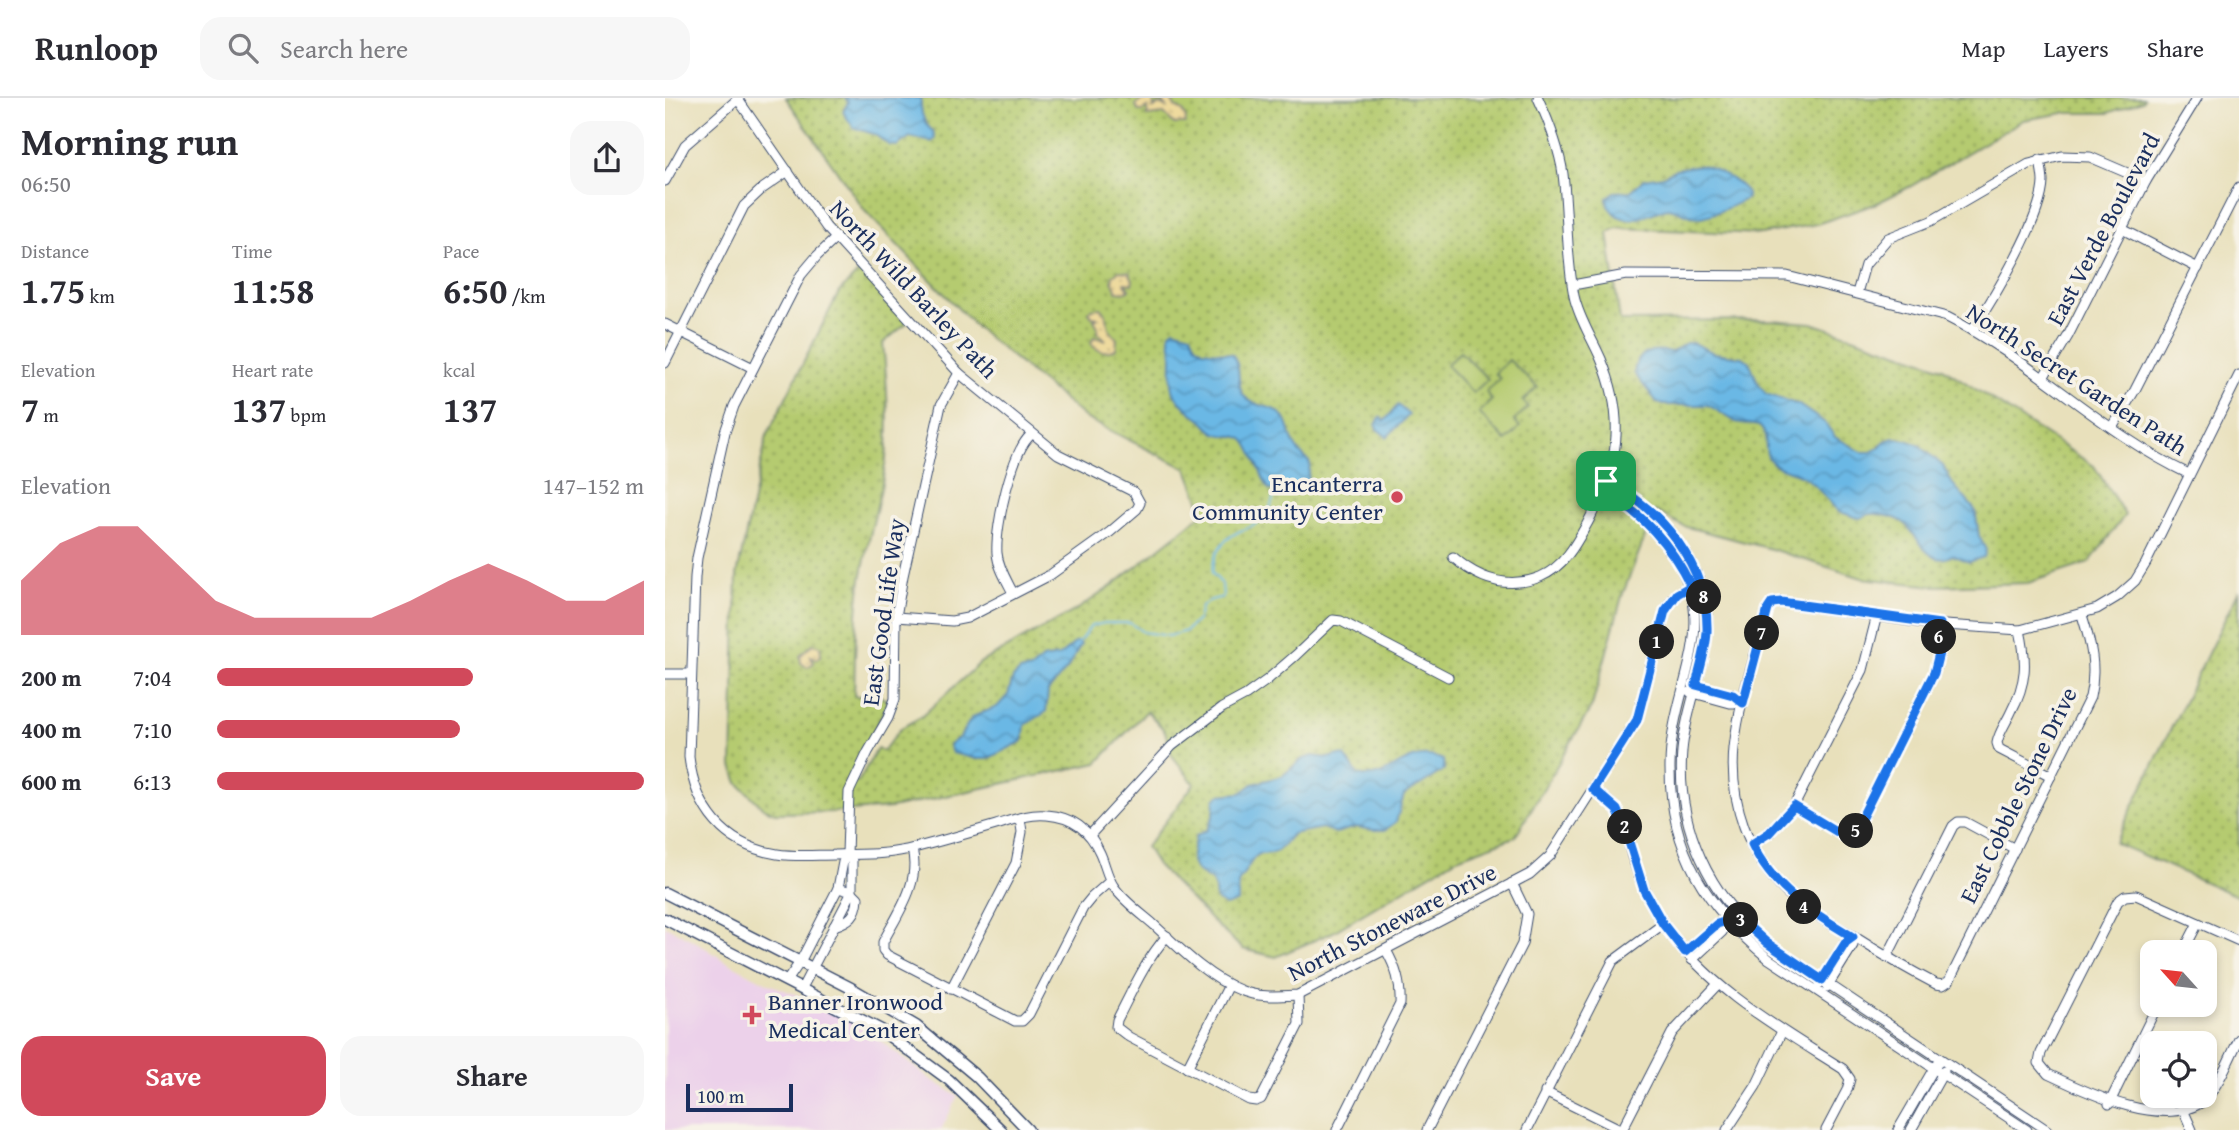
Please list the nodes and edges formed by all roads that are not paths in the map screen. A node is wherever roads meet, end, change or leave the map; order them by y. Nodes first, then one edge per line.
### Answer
1 (1538, 98) edge
2 (2197, 98) edge
3 (738, 99) edge
4 (2040, 160) junction
5 (788, 172) junction
6 (665, 181) edge
7 (2146, 181) junction
8 (2239, 187) edge
9 (2236, 201) edge
10 (2122, 229) junction
11 (836, 239) junction
12 (2198, 268) junction
13 (1573, 285) junction
14 (1857, 293) junction
15 (665, 324) edge
16 (1972, 331) junction
17 (681, 332) junction
18 (665, 363) edge
19 (753, 368) junction
20 (959, 373) junction
21 (2239, 374) edge
22 (2043, 378) junction
23 (2112, 428) junction
24 (1032, 433) junction
25 (2189, 474) junction
26 (1606, 481) junction
27 (1601, 492) junction
28 (1453, 556) dead end
29 (1695, 586) junction
30 (1013, 593) junction
31 (1877, 615) junction
32 (2082, 615) junction
33 (897, 617) junction
34 (1940, 624) junction
35 (2020, 630) junction
36 (665, 674) edge
37 (691, 674) junction
38 (1448, 677) dead end
39 (1683, 686) junction
40 (1695, 689) junction
41 (1743, 703) junction
42 (2051, 776) junction
43 (1593, 789) junction
44 (1794, 806) junction
45 (1020, 818) junction
46 (1090, 835) junction
47 (1752, 844) junction
48 (912, 849) junction
49 (2015, 849) junction
50 (847, 855) junction
51 (1110, 881) junction
52 (1512, 883) junction
53 (838, 888) junction
54 (852, 892) junction
55 (665, 893) edge
56 (1735, 914) junction
57 (665, 919) edge
58 (1727, 921) junction
59 (2198, 923) junction
60 (1663, 924) junction
61 (1167, 936) junction
62 (1853, 937) junction
63 (2189, 940) edge
64 (2239, 942) edge
65 (1386, 950) junction
66 (1689, 956) junction
67 (1887, 957) junction
68 (800, 962) junction
69 (812, 968) junction
70 (787, 981) junction
71 (1826, 982) junction
72 (1229, 985) junction
73 (1717, 985) junction
74 (802, 988) junction
75 (951, 989) junction
76 (1819, 992) junction
77 (1298, 995) junction
78 (2152, 1017) edge
79 (1782, 1031) junction
80 (2239, 1039) edge
81 (1944, 1062) junction
82 (1187, 1068) junction
83 (1938, 1071) junction
84 (1545, 1092) junction
85 (2109, 1104) junction
86 (2185, 1114) junction
87 (1001, 1130) edge
88 (1028, 1130) edge
89 (1337, 1130) edge
90 (1427, 1130) edge
91 (1527, 1130) edge
92 (1622, 1130) edge
93 (1727, 1130) edge
94 (1826, 1130) edge
95 (1898, 1130) edge
96 (1911, 1130) edge
97 (2027, 1130) edge
98 (2047, 1130) edge
99 (2192, 1130) edge

1 - 13 street
2 - 7 street, East Verde Boulevard
3 - 5 street, North Wild Barley Path
3 - 6 street
4 - 7 street
4 - 14 street
4 - 16 street
5 - 11 street, North Wild Barley Path
5 - 17 street
7 - 10 street, East Verde Boulevard
8 - 9 street
9 - 12 street
10 - 12 street
10 - 22 street, East Verde Boulevard
11 - 19 street
11 - 20 street, North Wild Barley Path
12 - 23 street
13 - 14 street, North Secret Garden Path
13 - 26 street
14 - 16 street, North Secret Garden Path
15 - 17 street
16 - 22 street, North Secret Garden Path
17 - 18 street
17 - 19 street
19 - 37 street
20 - 24 street, North Wild Barley Path
20 - 33 street, East Good Life Way
21 - 25 street
22 - 23 street, North Secret Garden Path
23 - 25 street, North Secret Garden Path
24 - 30 street
24 - 30 street, North Wild Barley Path
25 - 32 street
26 - 27 street
26 - 29 street
27 - 28 street
27 - 29 street
29 - 39 street
29 - 40 street
29 - 43 street, North Stoneware Drive
30 - 33 street, North Wild Barley Path
31 - 34 street
31 - 41 street
31 - 44 street
32 - 35 street
32 - 42 street, East Cobble Stone Drive
33 - 50 street, East Good Life Way
34 - 35 street
34 - 44 street
35 - 42 street
36 - 37 street
37 - 50 street
38 - 46 street
39 - 40 street
39 - 58 street
40 - 41 street
40 - 56 street
41 - 47 street
42 - 49 street, East Cobble Stone Drive
43 - 52 street, North Stoneware Drive
43 - 60 street
44 - 47 street
45 - 46 street
45 - 48 street
45 - 75 street
46 - 51 street, North Stoneware Drive
47 - 62 street
48 - 50 street
48 - 75 street
49 - 67 street
49 - 67 street, East Cobble Stone Drive
50 - 53 street, East Good Life Way
50 - 54 street, East Good Life Way
51 - 61 street, North Stoneware Drive
51 - 75 street
52 - 65 street, North Stoneware Drive
52 - 90 street
53 - 54 street
53 - 68 street, East Good Life Way
54 - 69 street
55 - 68 main road
56 - 58 street
56 - 71 street
57 - 70 main road
58 - 66 street
58 - 76 street
59 - 63 street
59 - 64 street
59 - 85 street
60 - 66 street
60 - 84 street
61 - 72 street, North Stoneware Drive
61 - 82 street
62 - 67 street
62 - 71 street
65 - 77 street, North Stoneware Drive
65 - 89 street
66 - 73 street
68 - 69 main road
68 - 70 street, East Good Life Way
69 - 74 street
69 - 88 main road
70 - 74 main road
71 - 76 street
71 - 81 street
72 - 77 street, North Stoneware Drive
72 - 82 street
73 - 79 street
73 - 92 street
74 - 87 main road
76 - 83 street
77 - 82 street
78 - 85 street
79 - 93 street
79 - 94 street
80 - 86 street
81 - 83 street
81 - 98 street
83 - 95 street
83 - 96 street
83 - 97 street
84 - 91 street
84 - 92 street
85 - 86 street
86 - 99 street

